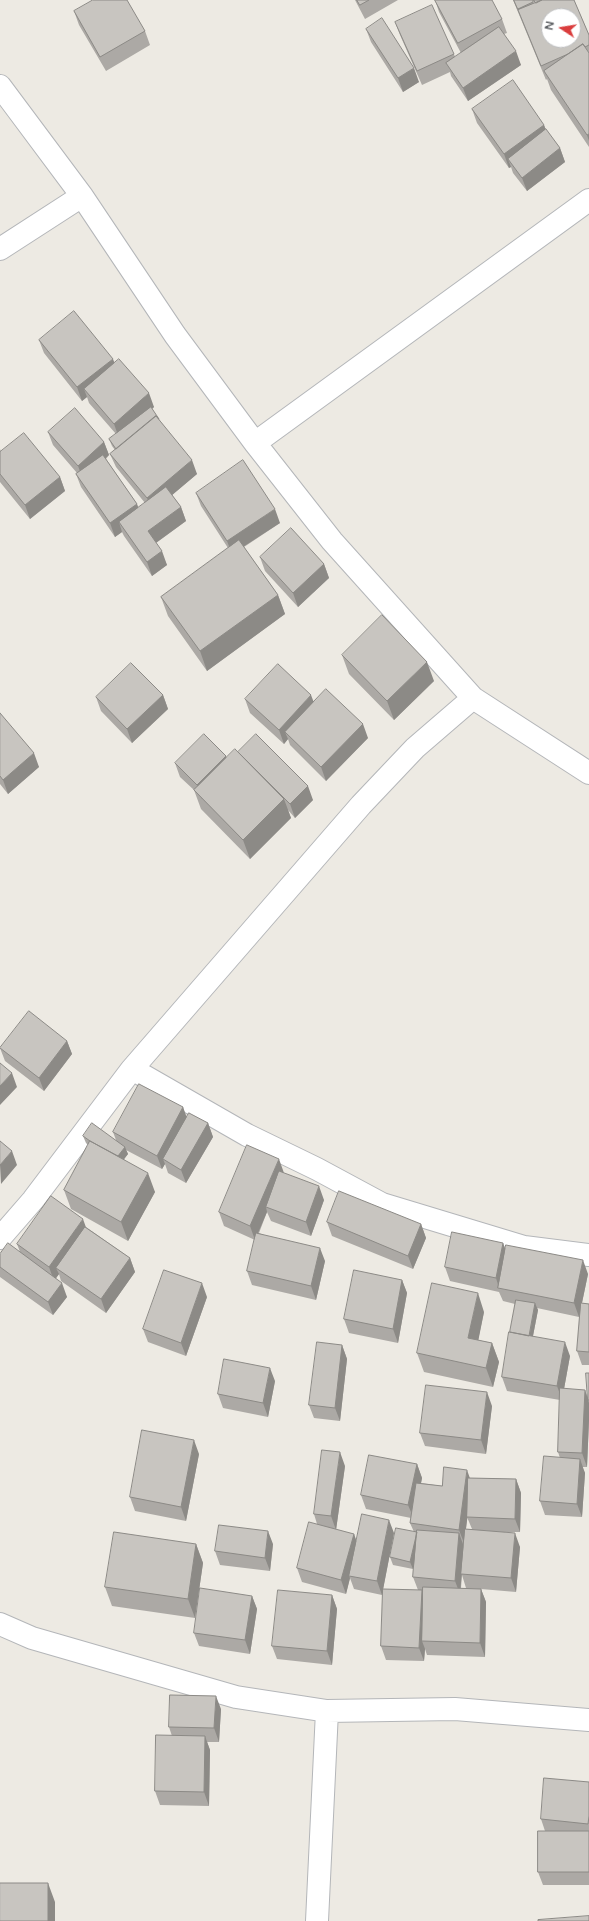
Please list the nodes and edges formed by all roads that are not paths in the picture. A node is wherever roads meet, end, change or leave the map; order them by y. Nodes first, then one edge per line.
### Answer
1 (0, 86) edge
2 (82, 196) junction
3 (589, 200) edge
4 (0, 249) edge
5 (255, 443) junction
6 (473, 698) junction
7 (589, 773) edge
8 (132, 1069) junction
9 (0, 1238) edge
10 (589, 1255) edge
11 (0, 1624) edge
12 (327, 1710) junction
13 (589, 1720) edge
14 (318, 1921) edge

1 - 2 street
2 - 4 street
2 - 5 street
3 - 5 street
5 - 6 street
6 - 7 street
6 - 8 street
8 - 9 street
8 - 10 street
11 - 12 street
12 - 13 street
12 - 14 street

